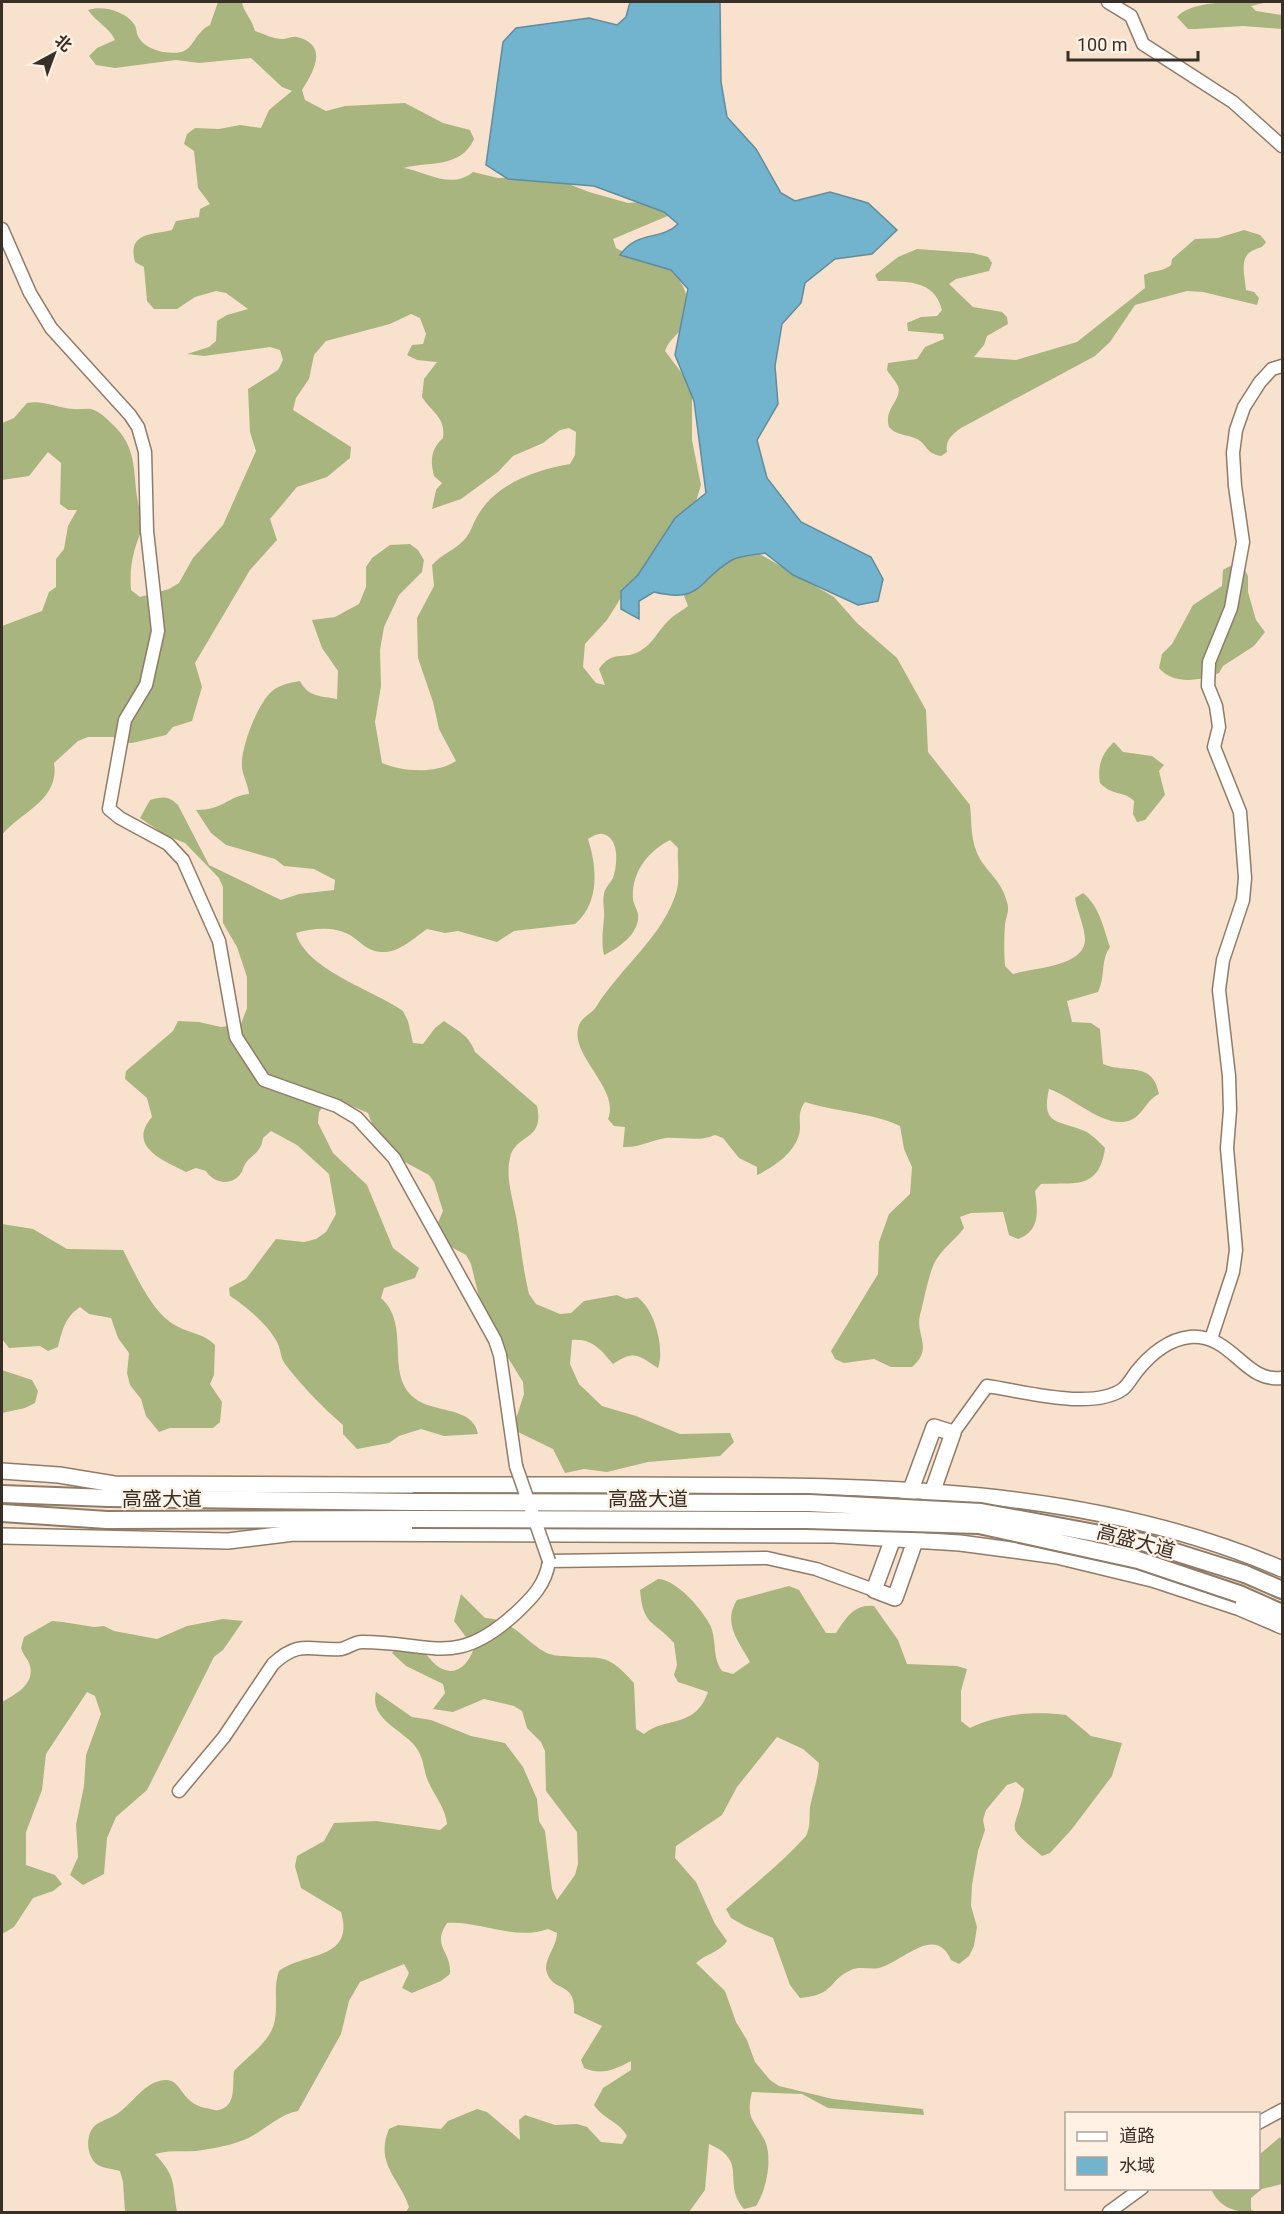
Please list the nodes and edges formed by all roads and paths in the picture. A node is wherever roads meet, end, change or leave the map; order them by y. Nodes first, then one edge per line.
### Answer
1 (1108, 2) edge
2 (1282, 146) edge
3 (2, 229) edge
4 (1282, 366) edge
5 (1211, 1339) junction
6 (1282, 1378) edge
7 (953, 1432) junction
8 (2, 1471) edge
9 (2, 1485) edge
10 (911, 1491) junction
11 (932, 1493) junction
12 (2, 1494) edge
13 (109, 1498) junction
14 (2, 1513) edge
15 (107, 1520) junction
16 (2, 1523) edge
17 (2, 1536) edge
18 (893, 1540) junction
19 (915, 1542) junction
20 (549, 1561) junction
21 (1282, 1569) edge
22 (1279, 1588) edge
23 (874, 1590) junction
24 (1282, 1613) edge
25 (1282, 1626) edge
26 (179, 1791) dead end
27 (1282, 2110) edge
28 (1260, 2122) edge
29 (1139, 2190) edge
30 (1109, 2212) edge

1 - 2 street
3 - 20 street, bridge
4 - 5 street
5 - 6 street
5 - 7 street
7 - 10 main road
7 - 11 main road
8 - 10 main road, 高盛大道
9 - 13 highway
10 - 11 main road, 高盛大道
10 - 18 main road
11 - 19 main road
11 - 21 main road, 高盛大道
12 - 13 highway, 高盛大道
13 - 22 highway, 高盛大道, bridge
14 - 15 highway, 高盛大道
15 - 16 highway
15 - 24 highway, 高盛大道, bridge
17 - 18 main road, 高盛大道
18 - 19 main road, 高盛大道
18 - 23 main road
19 - 23 main road
19 - 25 main road, 高盛大道
20 - 23 street
20 - 26 street
27 - 28 street
29 - 30 street

